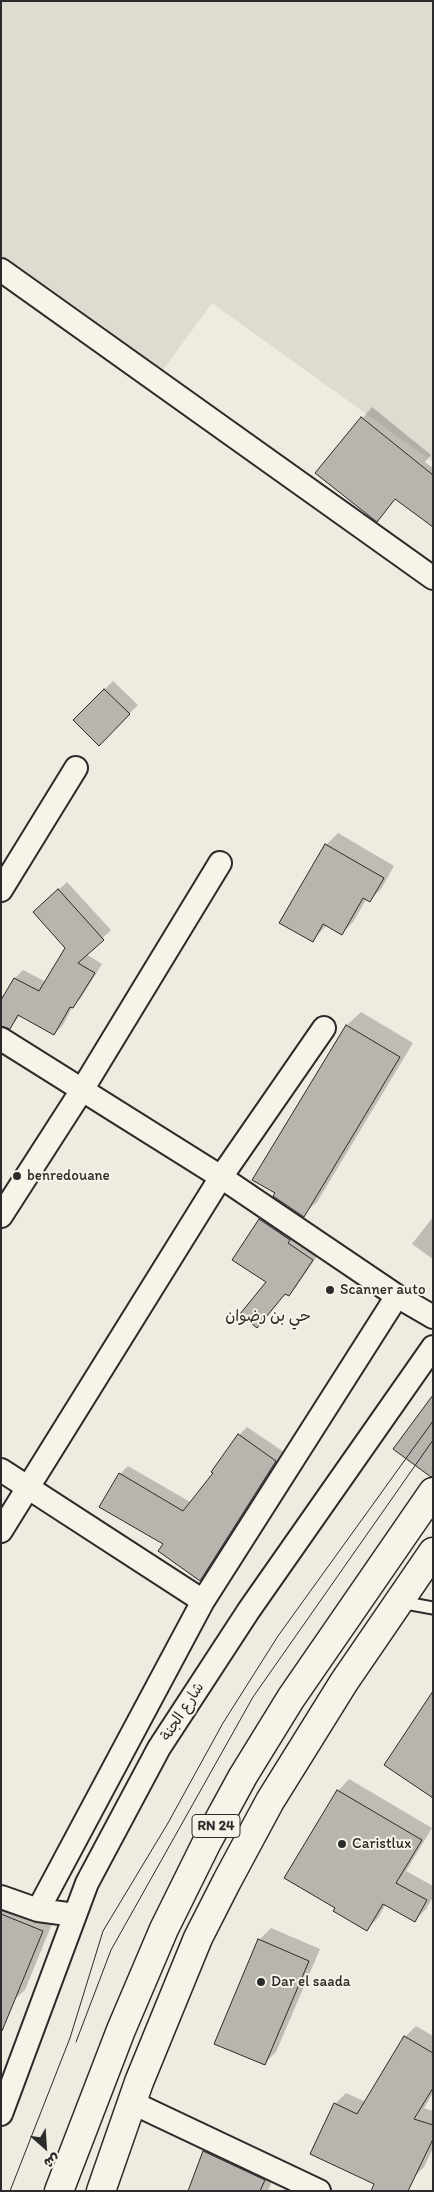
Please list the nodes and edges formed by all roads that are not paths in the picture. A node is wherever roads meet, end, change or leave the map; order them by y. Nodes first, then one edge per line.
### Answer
1 (1, 270) edge
2 (433, 578) edge
3 (76, 768) dead end
4 (220, 862) dead end
5 (2, 889) edge
6 (324, 1028) dead end
7 (1, 1039) edge
8 (82, 1090) junction
9 (221, 1176) junction
10 (1, 1216) edge
11 (397, 1296) junction
12 (433, 1317) edge
13 (433, 1347) edge
14 (1, 1470) edge
15 (26, 1488) junction
16 (433, 1492) edge
17 (1, 1531) edge
18 (433, 1552) edge
19 (203, 1601) junction
20 (398, 1602) junction
21 (433, 1608) edge
22 (1, 1897) edge
23 (38, 1910) junction
24 (75, 1915) junction
25 (133, 2103) junction
26 (1, 2114) edge
27 (58, 2191) edge
28 (101, 2191) edge
29 (319, 2191) edge

1 - 2 street
3 - 5 street
4 - 8 street
6 - 9 street
7 - 8 street
8 - 9 street
8 - 10 street
9 - 11 street
9 - 15 street
11 - 12 street
11 - 19 street
13 - 24 street, شارع الجنة
14 - 15 street
15 - 17 street
15 - 19 street
16 - 27 main road, RN 24
18 - 20 main road, RN 24
19 - 23 street
20 - 21 lane
20 - 25 main road, RN 24
22 - 23 street
23 - 24 street
24 - 26 street, شارع الجنة
25 - 28 main road, RN 24
25 - 29 street

